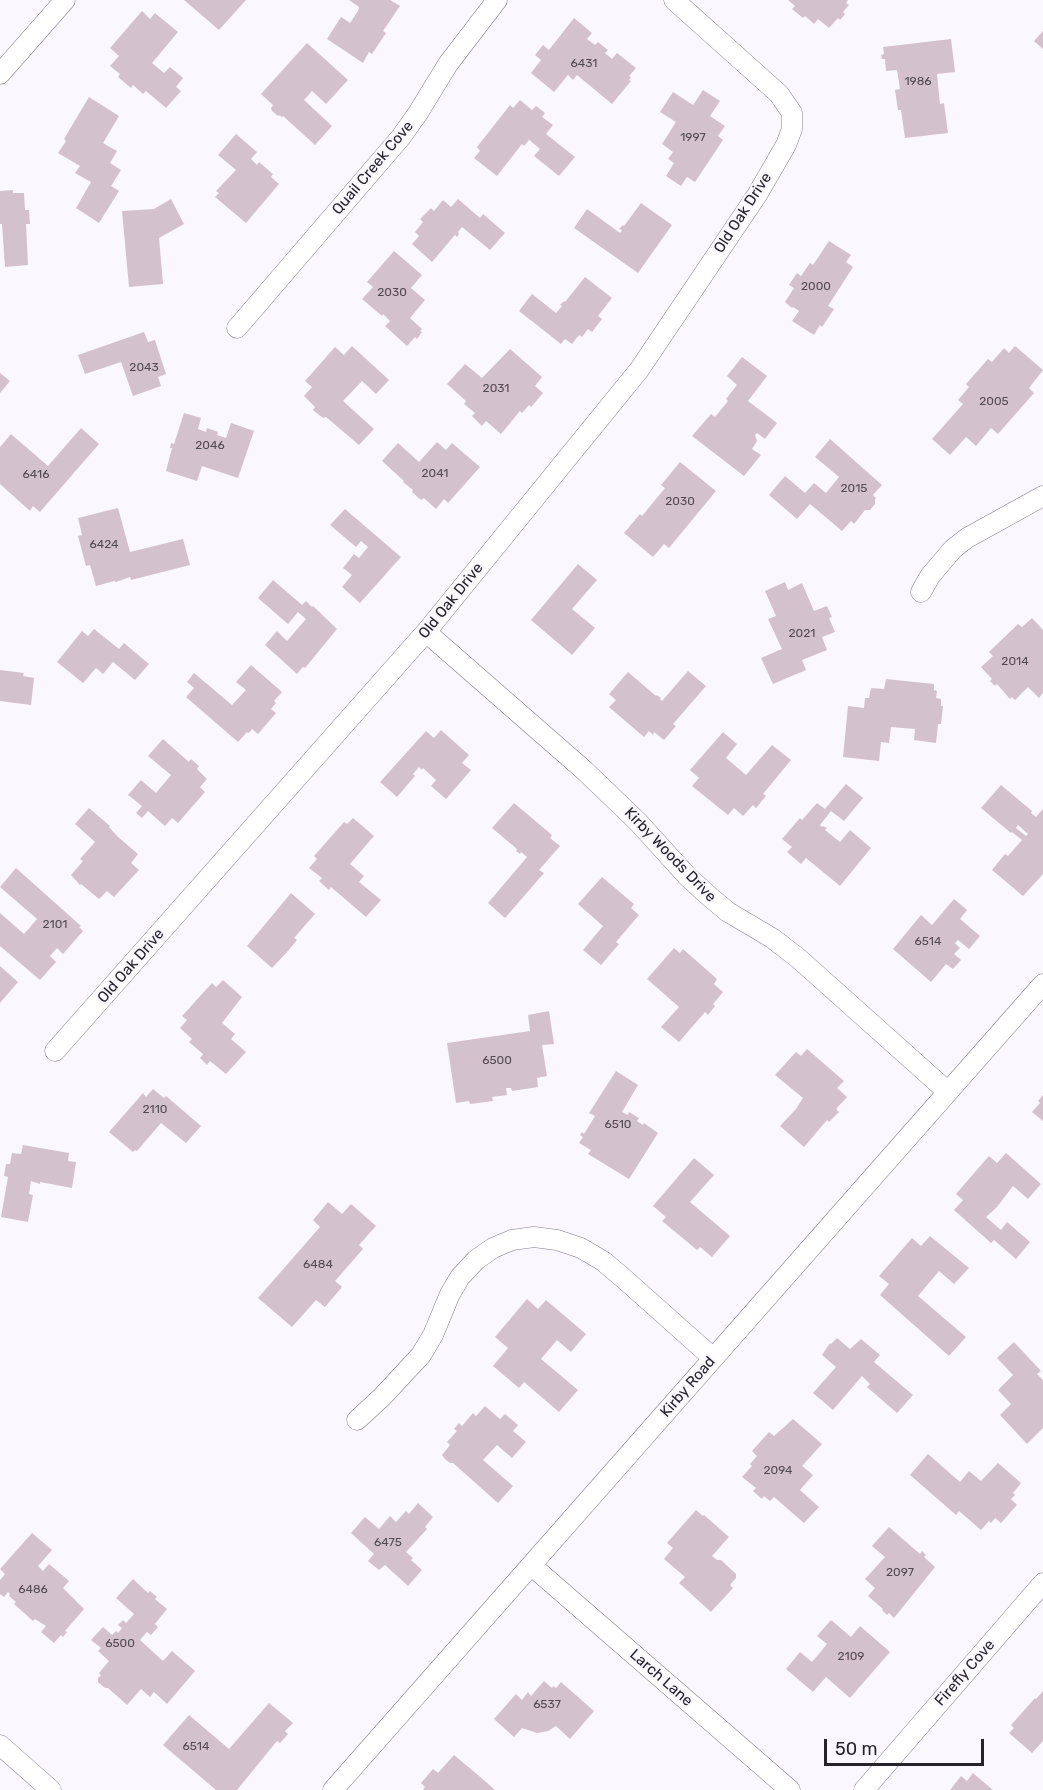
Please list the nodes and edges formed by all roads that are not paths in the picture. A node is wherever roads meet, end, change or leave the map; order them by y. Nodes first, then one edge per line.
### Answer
1 (65, 0) edge
2 (497, 0) edge
3 (674, 0) edge
4 (0, 74) edge
5 (237, 327) dead end
6 (1043, 496) edge
7 (921, 592) dead end
8 (426, 632) junction
9 (1043, 984) edge
10 (55, 1051) dead end
11 (948, 1092) junction
12 (712, 1358) junction
13 (357, 1420) dead end
14 (532, 1566) junction
15 (1043, 1583) edge
16 (0, 1745) edge
17 (51, 1790) edge
18 (333, 1790) edge
19 (790, 1790) edge
20 (864, 1790) edge

1 - 4 street
2 - 5 street, Quail Creek Cove
3 - 8 street, Old Oak Drive
6 - 7 street
8 - 10 street, Old Oak Drive
8 - 11 street, Kirby Woods Drive
9 - 11 street, Kirby Road
11 - 12 street, Kirby Road
12 - 13 street
12 - 14 street, Kirby Road
14 - 18 street, Kirby Road
14 - 19 street, Larch Lane
15 - 20 street, Firefly Cove
16 - 17 street

